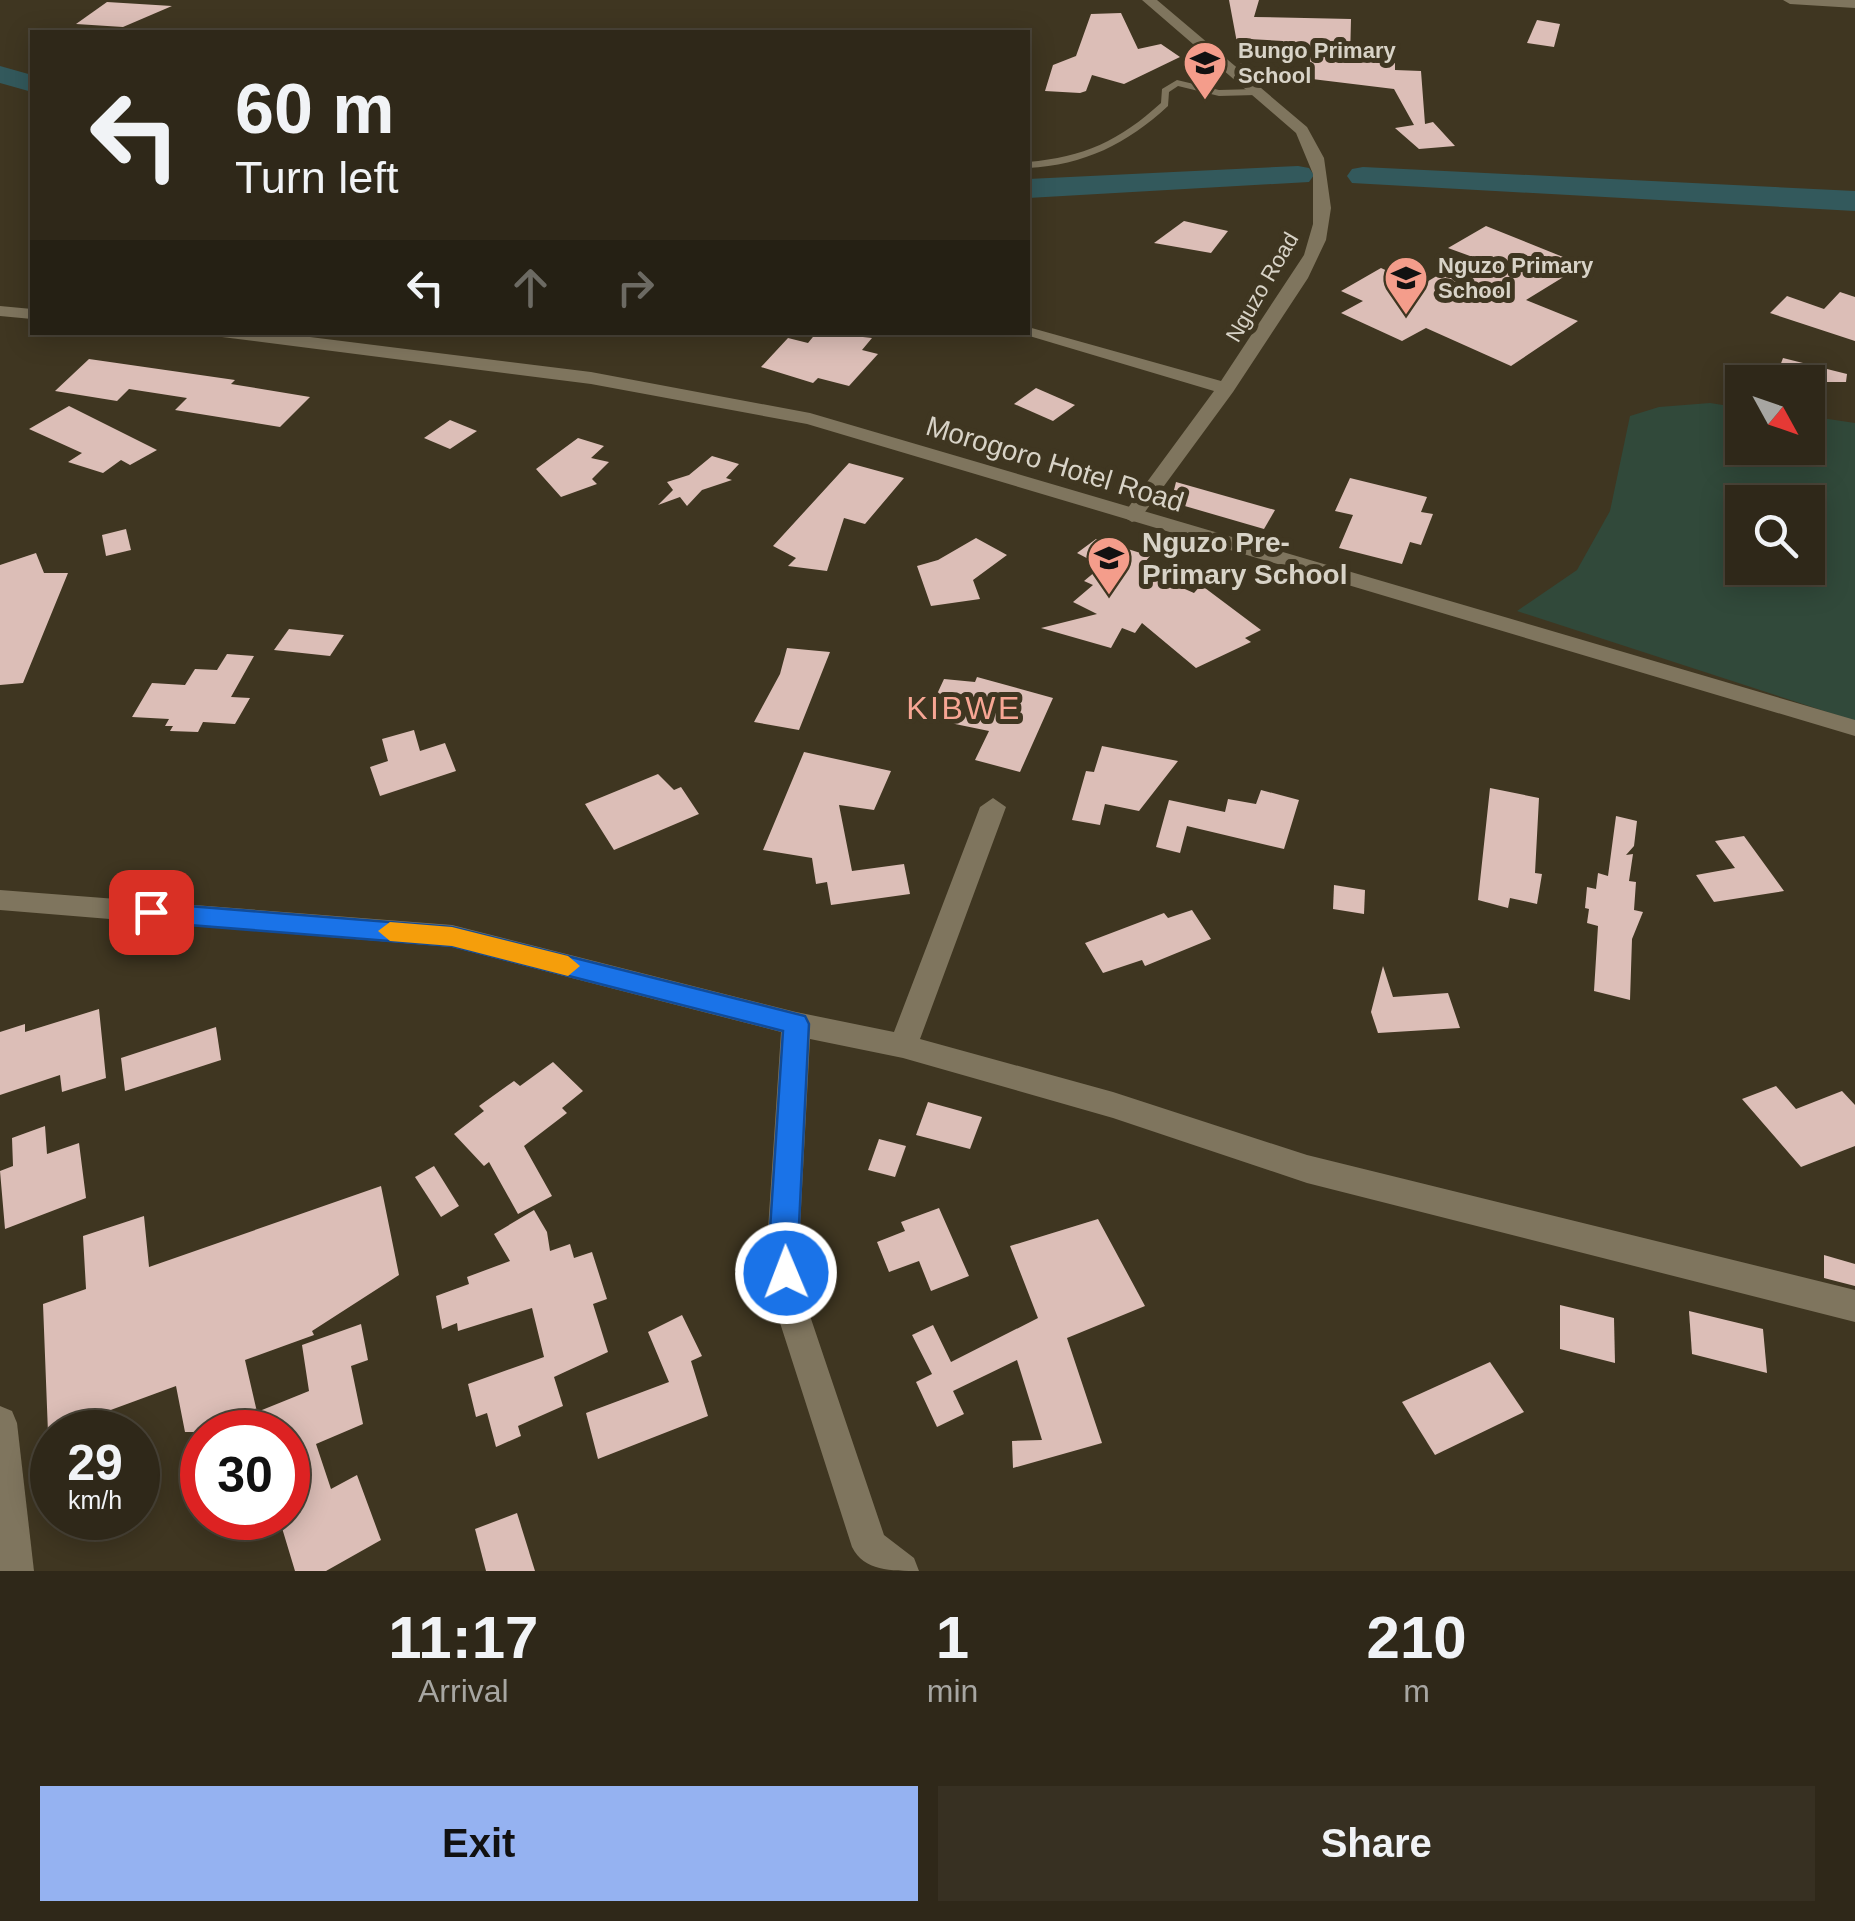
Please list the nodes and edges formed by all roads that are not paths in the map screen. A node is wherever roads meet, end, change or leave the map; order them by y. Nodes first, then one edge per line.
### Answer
1 (1149, 0) edge
2 (1790, 0) edge
3 (1855, 4) edge
4 (1256, 92) junction
5 (1030, 165) edge
6 (0, 311) edge
7 (30, 314) edge
8 (1030, 333) edge
9 (248, 335) edge
10 (1226, 388) junction
11 (1132, 516) junction
12 (1855, 728) edge
13 (993, 807) dead end
14 (0, 900) edge
15 (796, 1024) junction
16 (903, 1046) junction
17 (1855, 1306) edge
18 (0, 1422) edge
19 (16, 1571) edge
20 (901, 1571) edge

1 - 4 street, Nguzo Road
2 - 3 street
4 - 5 lane
4 - 10 street, Nguzo Road
6 - 7 street
8 - 10 street
9 - 11 street, Morogoro Hotel Road
10 - 11 street, Nguzo Road
11 - 12 street, Morogoro Hotel Road
13 - 16 street
14 - 15 street
15 - 16 street
15 - 20 street
16 - 17 street
18 - 19 street

